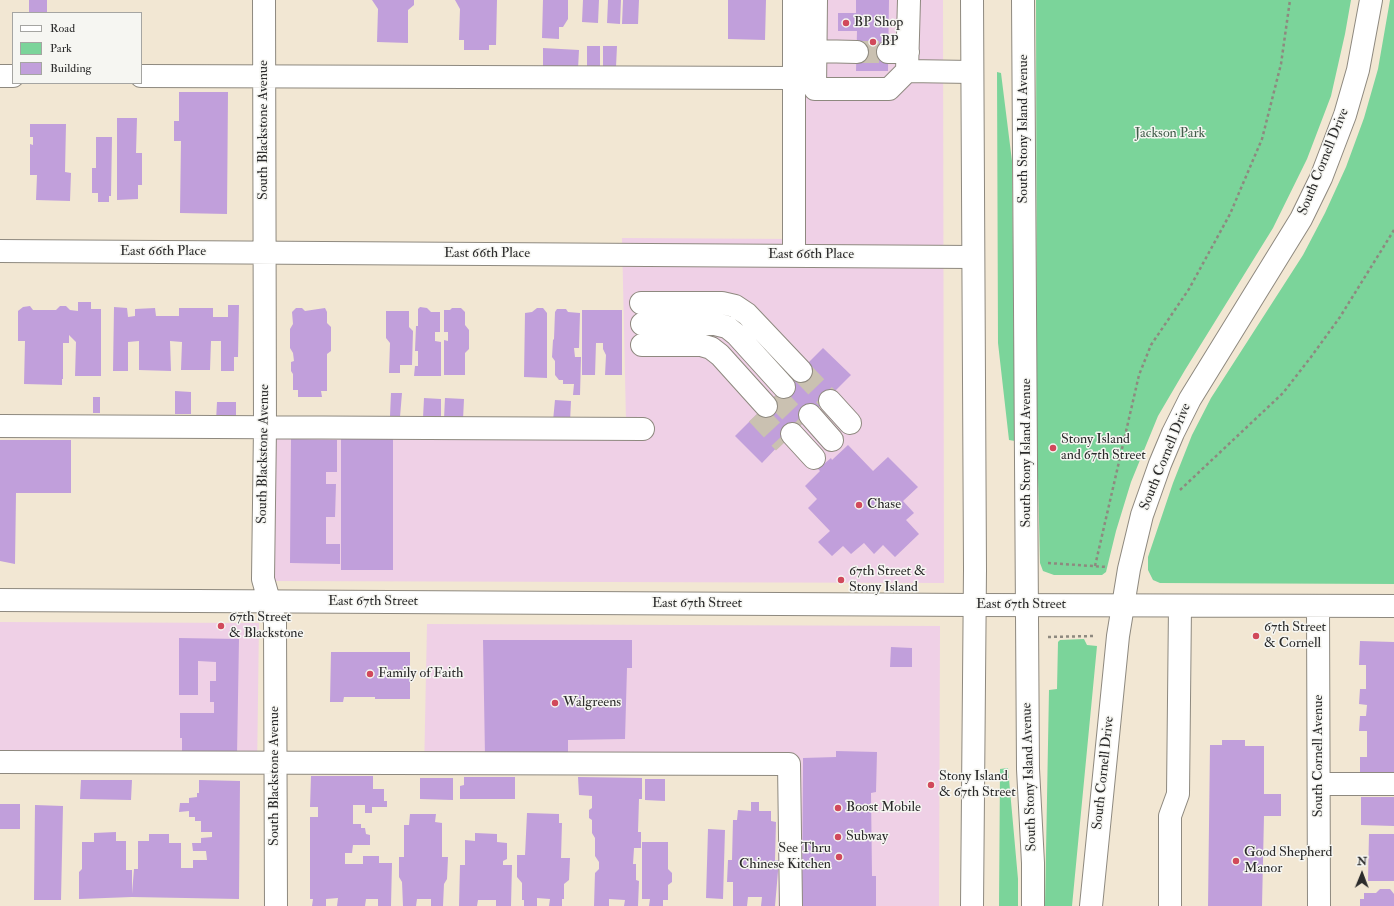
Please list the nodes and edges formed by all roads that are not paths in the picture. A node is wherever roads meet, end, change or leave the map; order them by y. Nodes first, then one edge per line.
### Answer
1 (264, 0) edge
2 (794, 0) edge
3 (816, 0) edge
4 (909, 0) edge
5 (972, 0) edge
6 (1023, 0) edge
7 (1371, 0) edge
8 (816, 51) junction
9 (857, 52) tunnel mouth
10 (901, 58) junction
11 (972, 72) junction
12 (0, 76) edge
13 (12, 76) edge
14 (142, 76) edge
15 (264, 76) junction
16 (794, 78) junction
17 (0, 251) edge
18 (264, 252) junction
19 (794, 255) junction
20 (973, 256) junction
21 (779, 392) joint
22 (0, 426) edge
23 (265, 427) junction
24 (643, 429) dead end
25 (828, 445) joint
26 (0, 600) edge
27 (269, 601) junction
28 (975, 605) junction
29 (1028, 605) junction
30 (1123, 605) junction
31 (1180, 606) junction
32 (1318, 606) junction
33 (1394, 606) edge
34 (0, 762) edge
35 (275, 762) junction
36 (1319, 784) junction
37 (1394, 784) edge
38 (276, 906) edge
39 (791, 906) edge
40 (972, 906) edge
41 (1033, 906) edge
42 (1091, 906) edge
43 (1170, 906) edge
44 (1319, 906) edge

1 - 15 main road, South Blackstone Avenue
2 - 16 main road
3 - 8 main road
4 - 10 main road
5 - 11 main road
6 - 29 main road, South Stony Island Avenue
7 - 30 main road, South Cornell Drive
8 - 9 main road
8 - 10 main road
10 - 11 main road
11 - 20 main road
12 - 13 main road
14 - 15 main road
15 - 16 main road
15 - 18 main road, South Blackstone Avenue
16 - 19 main road
17 - 18 main road, East 66th Place
18 - 19 main road, East 66th Place
18 - 23 main road, South Blackstone Avenue
19 - 20 main road, East 66th Place
20 - 28 main road
21 - 21 main road
22 - 23 main road
23 - 24 main road
23 - 27 main road, South Blackstone Avenue
25 - 25 main road
26 - 27 main road, East 67th Street
27 - 28 main road, East 67th Street
27 - 35 main road, South Blackstone Avenue
28 - 29 main road, East 67th Street
28 - 40 main road
29 - 30 main road, East 67th Street
29 - 41 main road, South Stony Island Avenue
30 - 31 main road, East 67th Street
30 - 42 main road, South Cornell Drive
31 - 32 main road, East 67th Street
31 - 43 main road
32 - 33 main road, East 67th Street
32 - 36 main road, South Cornell Avenue
34 - 35 main road
35 - 38 main road, South Blackstone Avenue
35 - 39 main road
36 - 37 main road
36 - 44 main road, South Cornell Avenue

